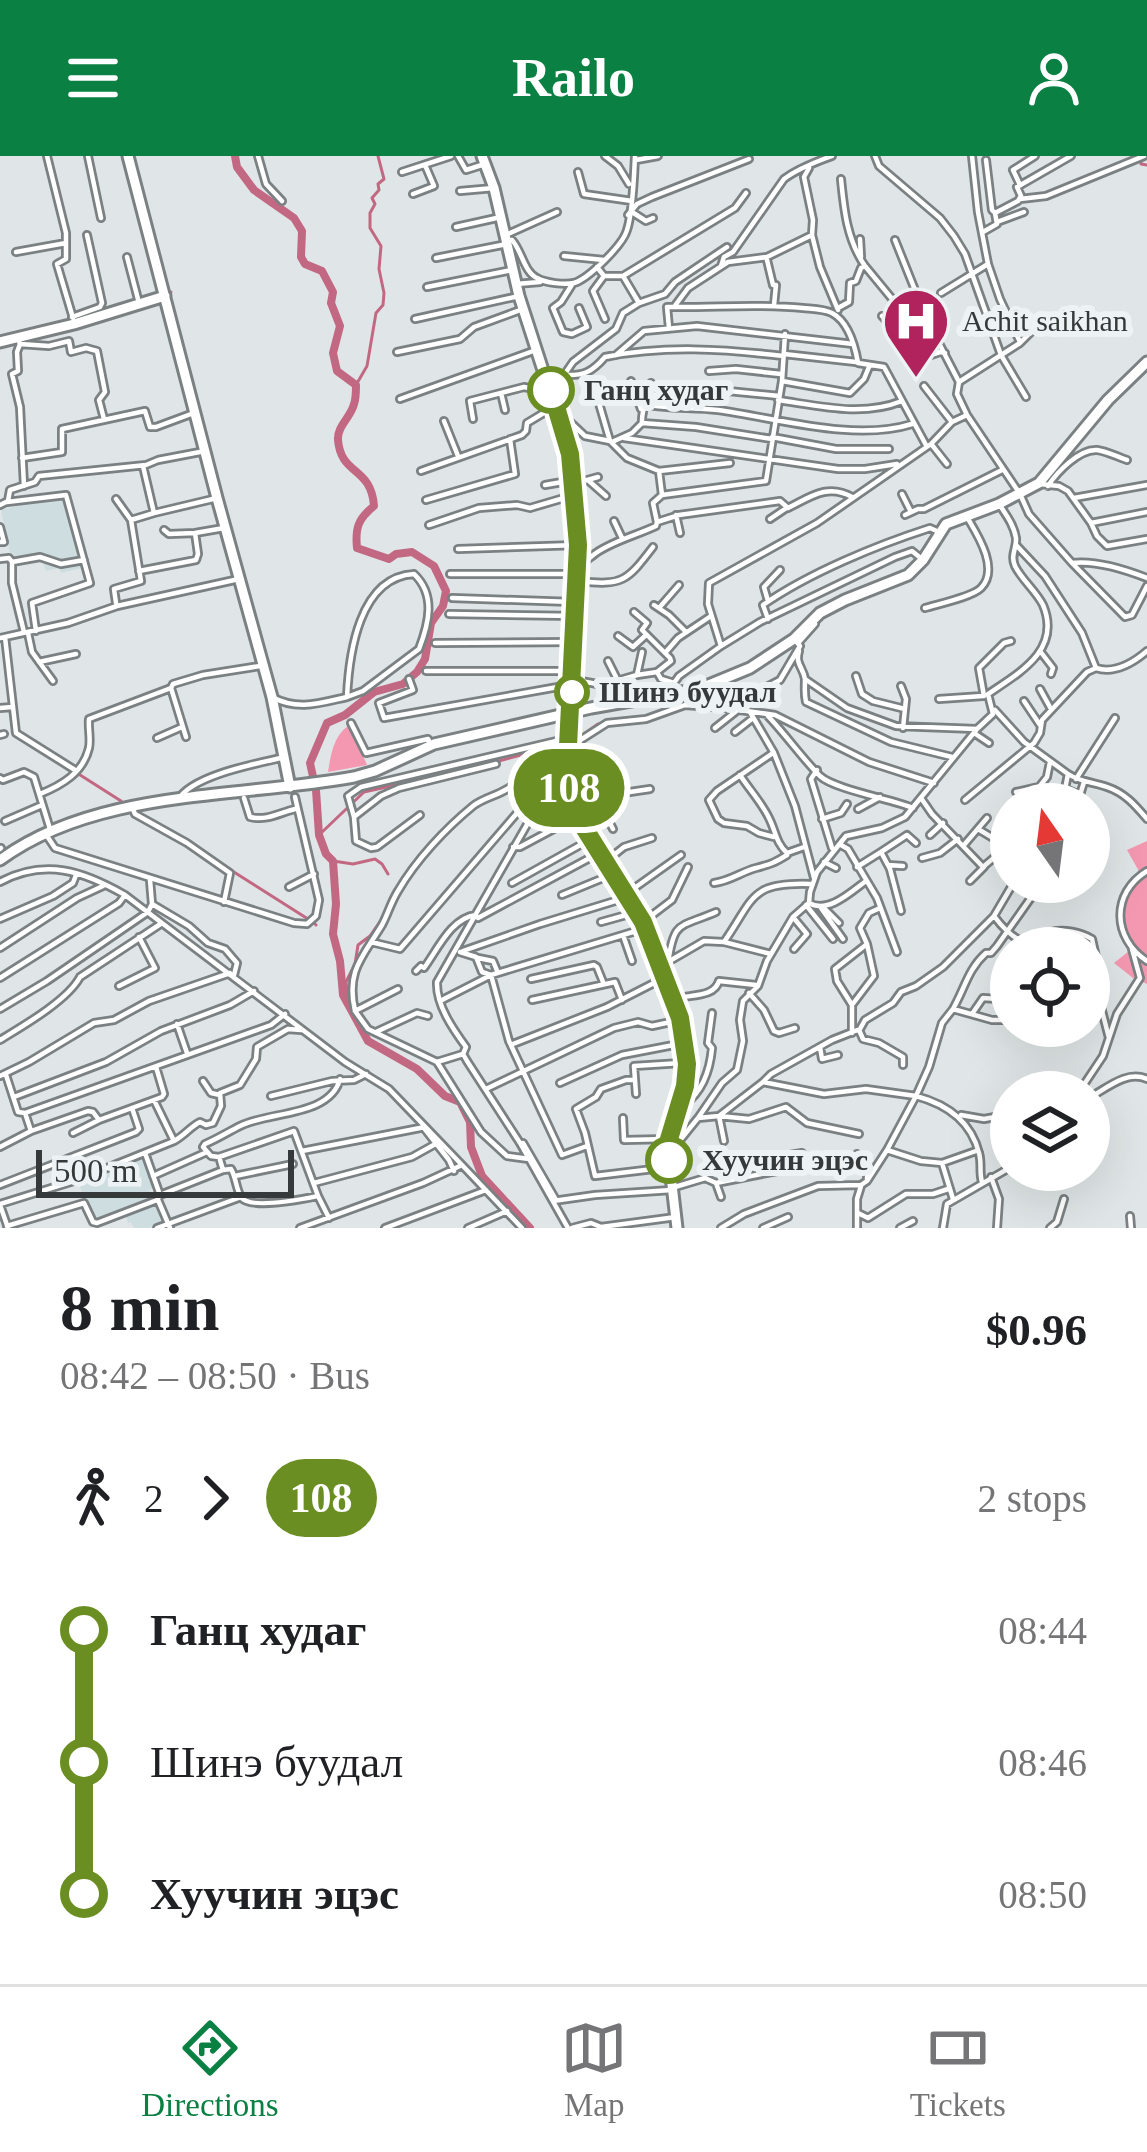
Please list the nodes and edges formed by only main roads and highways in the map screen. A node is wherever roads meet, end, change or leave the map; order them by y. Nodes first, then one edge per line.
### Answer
1 (128, 156) edge
2 (483, 160) edge
3 (164, 296) junction
4 (0, 342) edge
5 (1147, 362) edge
6 (570, 713) junction
7 (293, 790) junction
8 (0, 860) edge
9 (677, 1222) edge

1 - 3 main road
2 - 6 main road
3 - 4 main road
3 - 7 main road
5 - 6 main road
6 - 7 main road
6 - 9 main road
7 - 8 main road

